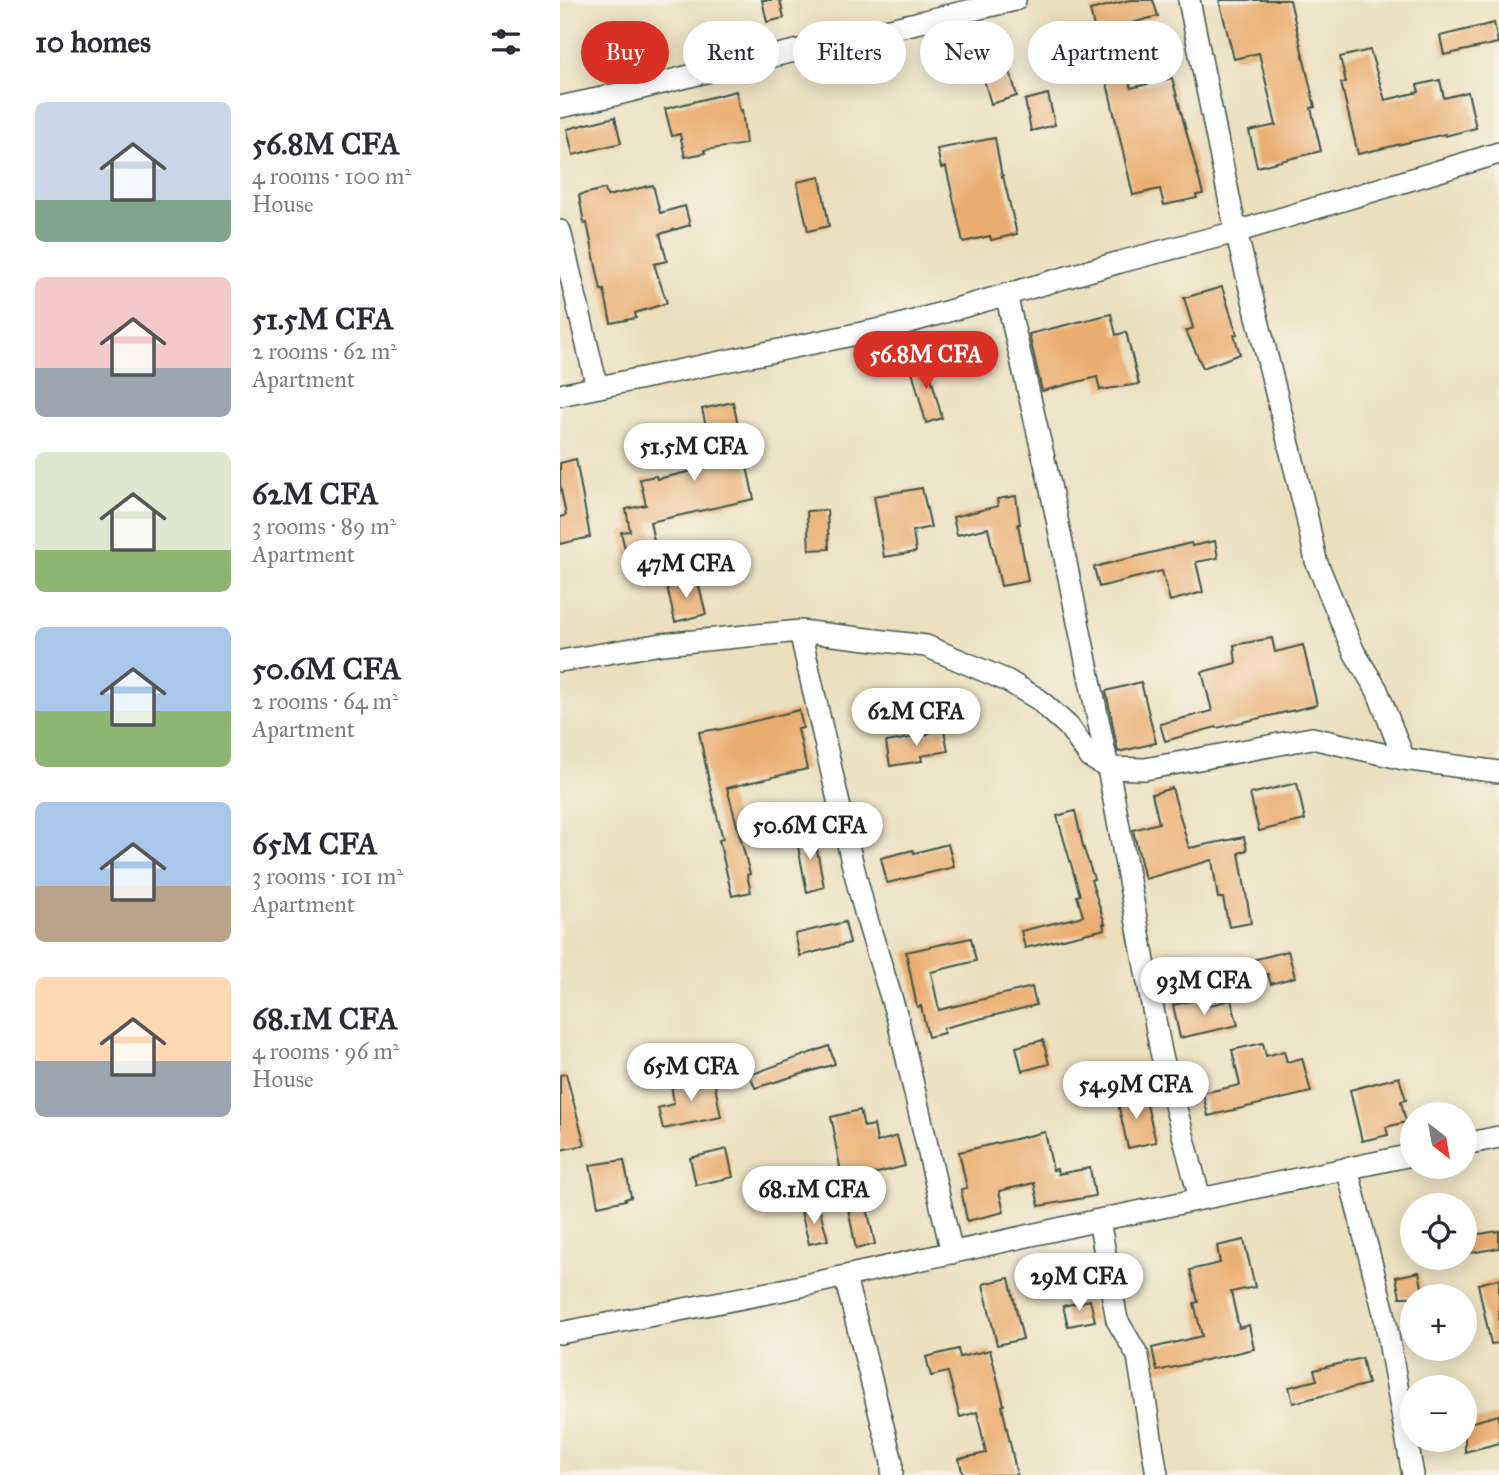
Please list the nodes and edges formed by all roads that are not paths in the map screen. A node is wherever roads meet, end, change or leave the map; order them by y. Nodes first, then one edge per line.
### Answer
1 (1016, 0) edge
2 (1189, 0) edge
3 (560, 107) edge
4 (1499, 153) edge
5 (560, 231) edge
6 (1236, 232) junction
7 (1006, 294) junction
8 (597, 387) junction
9 (560, 396) edge
10 (800, 631) junction
11 (560, 661) edge
12 (1404, 759) junction
13 (1108, 768) junction
14 (1499, 772) edge
15 (1499, 1137) edge
16 (1477, 1142) edge
17 (1400, 1157) edge
18 (1347, 1168) junction
19 (1200, 1199) junction
20 (1099, 1220) junction
21 (952, 1254) junction
22 (845, 1277) junction
23 (560, 1333) edge
24 (892, 1475) edge
25 (1157, 1475) edge
26 (1413, 1475) edge

1 - 3 street
2 - 6 street
4 - 6 street
5 - 8 street
6 - 7 street
6 - 12 street
7 - 8 street
7 - 13 street
8 - 9 street
10 - 11 street
10 - 13 street
10 - 21 street
12 - 13 street
12 - 14 street
13 - 19 street
15 - 16 street
17 - 18 street
18 - 19 street
18 - 26 street
19 - 20 street
20 - 21 street
20 - 25 street
21 - 22 street
22 - 23 street
22 - 24 street

